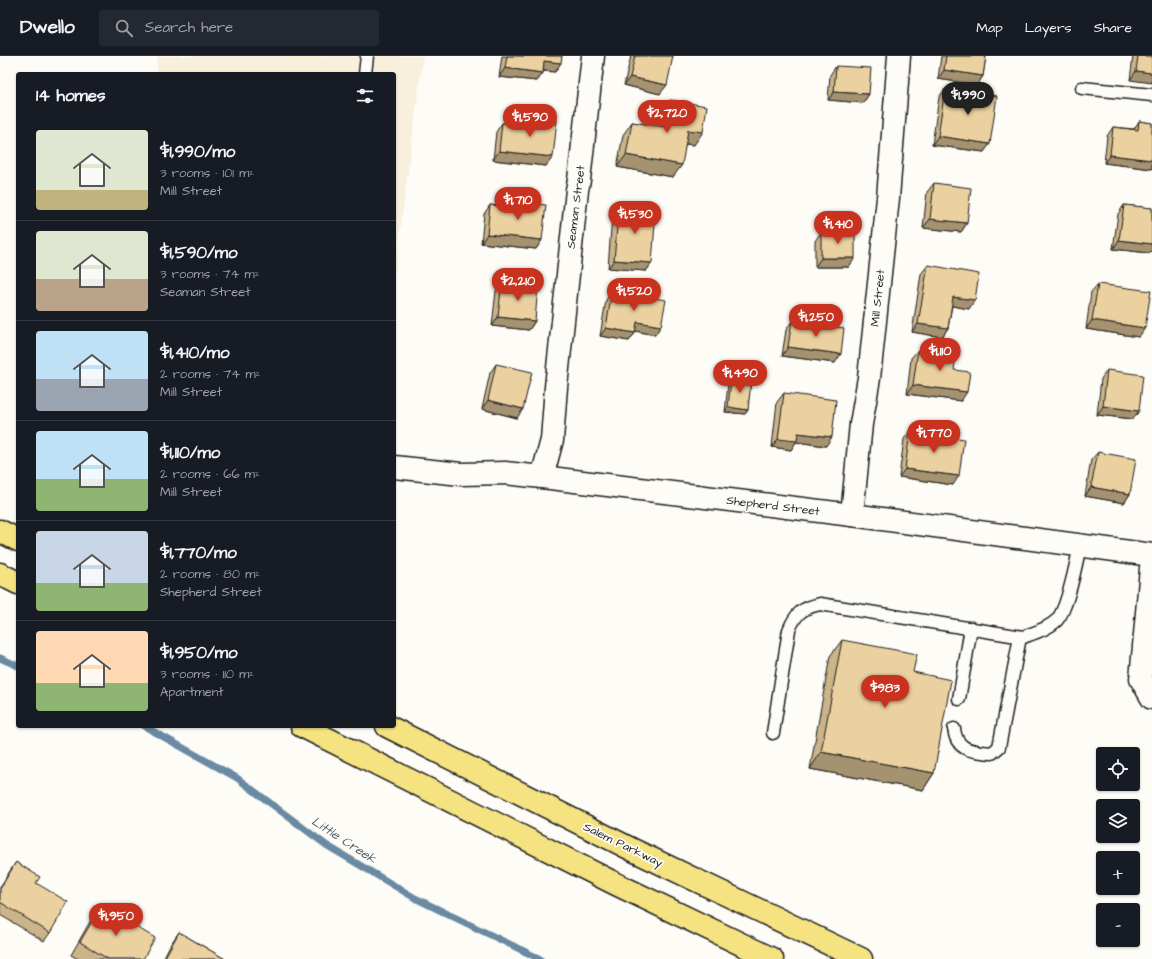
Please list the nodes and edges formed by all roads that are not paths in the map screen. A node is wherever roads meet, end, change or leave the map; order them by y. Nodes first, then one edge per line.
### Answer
1 (367, 56) edge
2 (594, 56) edge
3 (899, 56) edge
4 (365, 72) edge
5 (1082, 88) dead end
6 (1152, 95) edge
7 (396, 467) edge
8 (542, 477) junction
9 (852, 516) junction
10 (0, 531) edge
11 (16, 539) edge
12 (1080, 546) junction
13 (1152, 556) edge
14 (0, 574) edge
15 (16, 582) edge
16 (971, 628) junction
17 (1020, 636) junction
18 (959, 698) dead end
19 (1152, 698) edge
20 (306, 728) edge
21 (391, 728) edge
22 (954, 729) dead end
23 (773, 733) dead end
24 (772, 959) edge
25 (861, 959) edge

1 - 4 lane
2 - 8 street, Seaman Street
3 - 9 street, Mill Street
5 - 6 lane
7 - 8 street, Shepherd Street
8 - 9 street, Shepherd Street
9 - 12 street, Shepherd Street
10 - 11 highway
12 - 13 street, Shepherd Street
12 - 17 lane
13 - 19 street
14 - 15 highway
16 - 17 lane
16 - 18 lane
16 - 23 lane
17 - 22 lane
20 - 24 highway
21 - 25 highway, Salem Parkway

